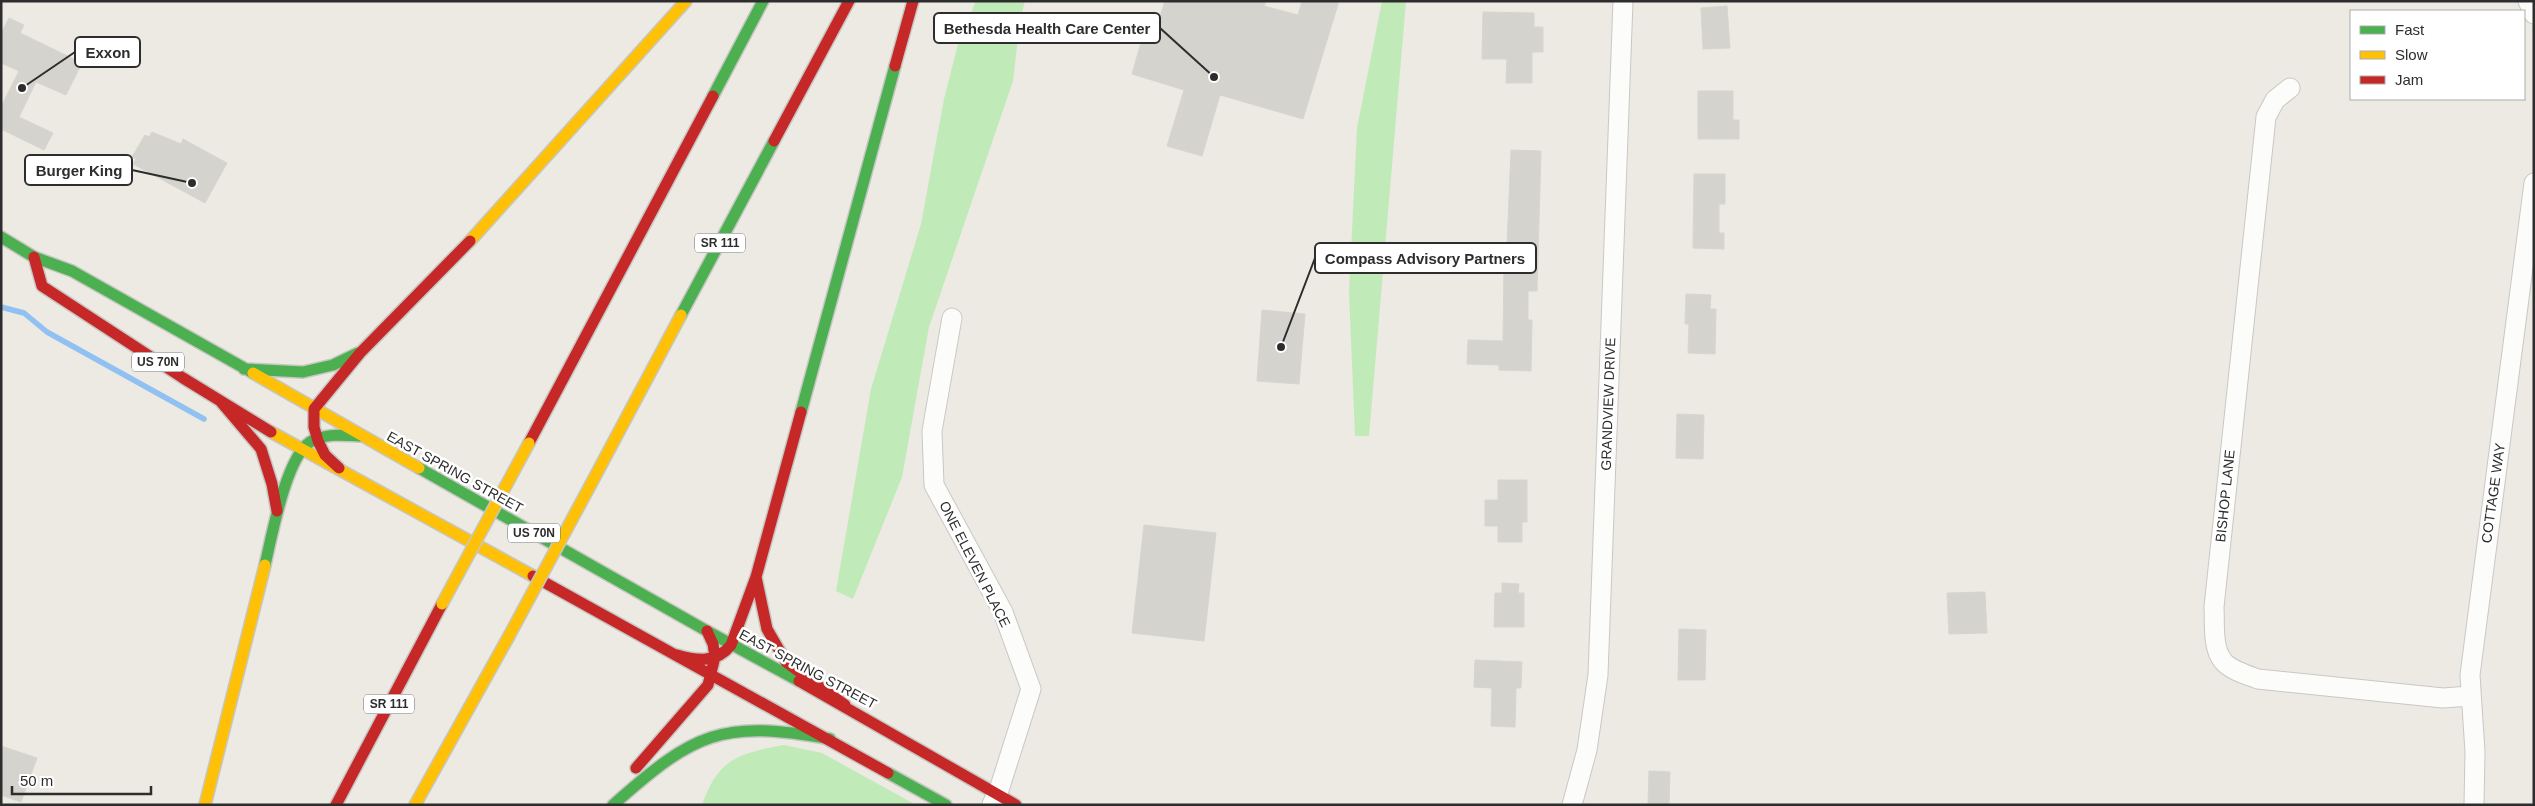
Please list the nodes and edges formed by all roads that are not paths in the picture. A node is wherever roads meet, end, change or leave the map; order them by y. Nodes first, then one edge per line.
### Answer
1 (686, 1) edge
2 (763, 1) edge
3 (849, 1) edge
4 (913, 1) edge
5 (1622, 1) edge
6 (2528, 1) edge
7 (2534, 14) edge
8 (2290, 88) dead end
9 (2534, 183) edge
10 (1, 237) edge
11 (34, 257) junction
12 (952, 318) dead end
13 (360, 353) junction
14 (244, 369) junction
15 (221, 402) junction
16 (314, 409) junction
17 (360, 436) junction
18 (317, 438) junction
19 (302, 448) junction
20 (339, 468) junction
21 (278, 514) junction
22 (756, 577) junction
23 (707, 631) junction
24 (731, 644) junction
25 (677, 655) junction
26 (715, 658) junction
27 (712, 675) junction
28 (2470, 696) junction
29 (845, 705) junction
30 (830, 739) junction
31 (995, 799) edge
32 (205, 805) edge
33 (336, 805) edge
34 (415, 805) edge
35 (604, 805) edge
36 (612, 805) edge
37 (946, 805) edge
38 (1016, 805) edge
39 (1572, 805) edge
40 (2474, 805) edge

1 - 13 main road
2 - 33 main road, SR 111, bridge
3 - 34 main road, SR 111, bridge
4 - 22 main road
5 - 39 street, GRANDVIEW DRIVE
6 - 7 street
8 - 28 street, BISHOP LANE
9 - 28 street, COTTAGE WAY
10 - 11 main road, EAST SPRING STREET / US 70N
11 - 14 main road, EAST SPRING STREET / US 70N
11 - 15 main road, US 70N
12 - 31 street, ONE ELEVEN PLACE
13 - 14 main road
13 - 16 main road
14 - 16 main road, EAST SPRING STREET / US 70N
15 - 19 main road, US 70N
15 - 21 main road
16 - 17 main road, EAST SPRING STREET / US 70N
16 - 18 main road
17 - 18 main road
17 - 23 main road, EAST SPRING STREET / US 70N
18 - 19 main road
18 - 20 main road
19 - 20 main road, US 70N
19 - 21 main road
20 - 25 main road, US 70N
21 - 32 main road
22 - 24 main road
22 - 29 main road
23 - 24 main road, EAST SPRING STREET / US 70N
23 - 26 main road
24 - 26 main road
24 - 29 main road, EAST SPRING STREET / US 70N
25 - 26 main road
25 - 27 main road, US 70N
26 - 27 main road
27 - 30 main road, US 70N
27 - 35 main road
28 - 40 street, COTTAGE WAY
29 - 31 main road, EAST SPRING STREET / US 70N
30 - 36 main road
30 - 37 main road, US 70N
31 - 38 main road, EAST SPRING STREET / US 70N

